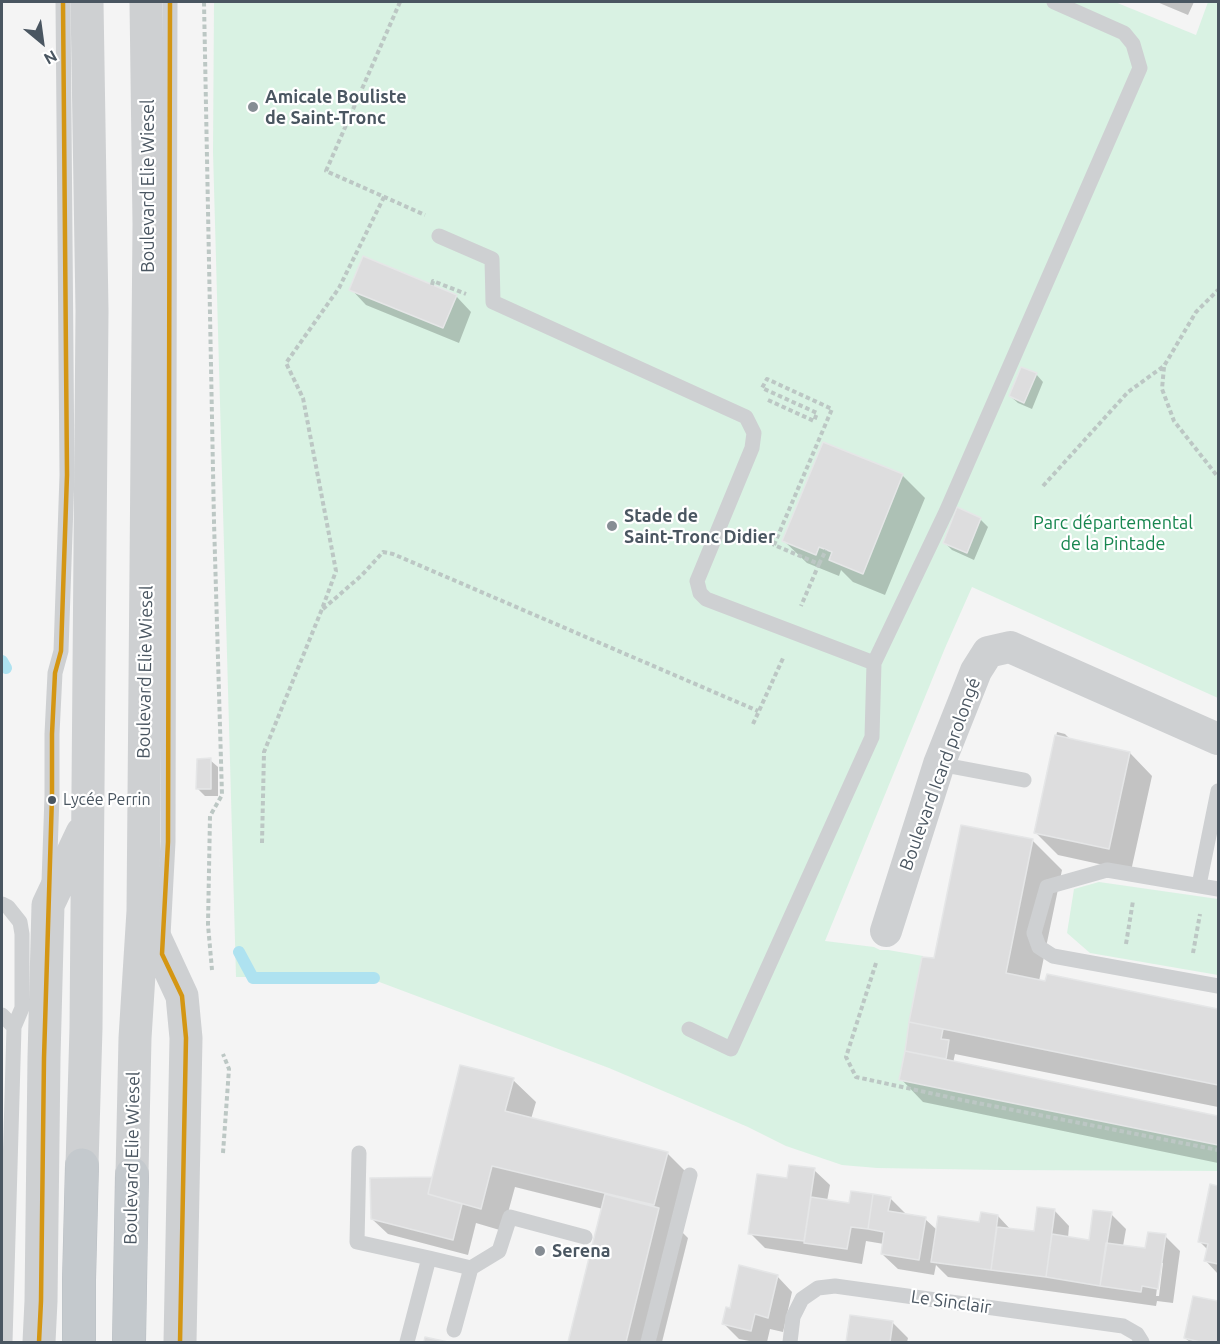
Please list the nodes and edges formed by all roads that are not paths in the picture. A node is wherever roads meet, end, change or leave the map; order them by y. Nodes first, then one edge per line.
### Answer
1 (63, 2) edge
2 (87, 2) edge
3 (146, 2) edge
4 (170, 2) edge
5 (1054, 2) edge
6 (439, 236) road end
7 (874, 663) junction
8 (1218, 739) edge
9 (939, 764) junction
10 (1024, 780) dead end
11 (1218, 790) edge
12 (87, 823) junction
13 (1208, 886) edge
14 (2, 904) edge
15 (48, 905) junction
16 (143, 911) junction
17 (886, 931) road end
18 (162, 954) junction
19 (1218, 986) edge
20 (2, 1015) edge
21 (14, 1027) junction
22 (690, 1029) dead end
23 (7, 1099) edge
24 (359, 1153) dead end
25 (82, 1165) joint
26 (132, 1174) joint
27 (690, 1175) dead end
28 (585, 1237) dead end
29 (429, 1258) junction
30 (471, 1268) junction
31 (454, 1330) dead end
32 (5, 1342) edge
33 (39, 1342) edge
34 (79, 1342) edge
35 (129, 1342) edge
36 (180, 1342) edge
37 (407, 1342) edge
38 (648, 1342) edge
39 (790, 1342) edge
40 (1142, 1342) edge

1 - 15 lane
2 - 12 street
3 - 16 street, Boulevard Elie Wiesel
4 - 18 lane
5 - 7 lane
6 - 7 lane
7 - 22 lane
8 - 9 street, Boulevard Icard prolongé
9 - 10 lane
9 - 17 street, Boulevard Icard prolongé
11 - 13 lane
12 - 15 street
12 - 25 street
13 - 19 lane
14 - 21 lane
15 - 33 street
16 - 18 street
16 - 26 street, Boulevard Elie Wiesel
18 - 36 street
20 - 21 lane
21 - 23 lane
23 - 32 lane
24 - 29 lane
25 - 34 highway
26 - 35 highway, Boulevard Elie Wiesel
27 - 38 lane
28 - 30 lane
29 - 30 lane
29 - 37 lane
30 - 31 lane
39 - 40 lane, Le Sinclair

